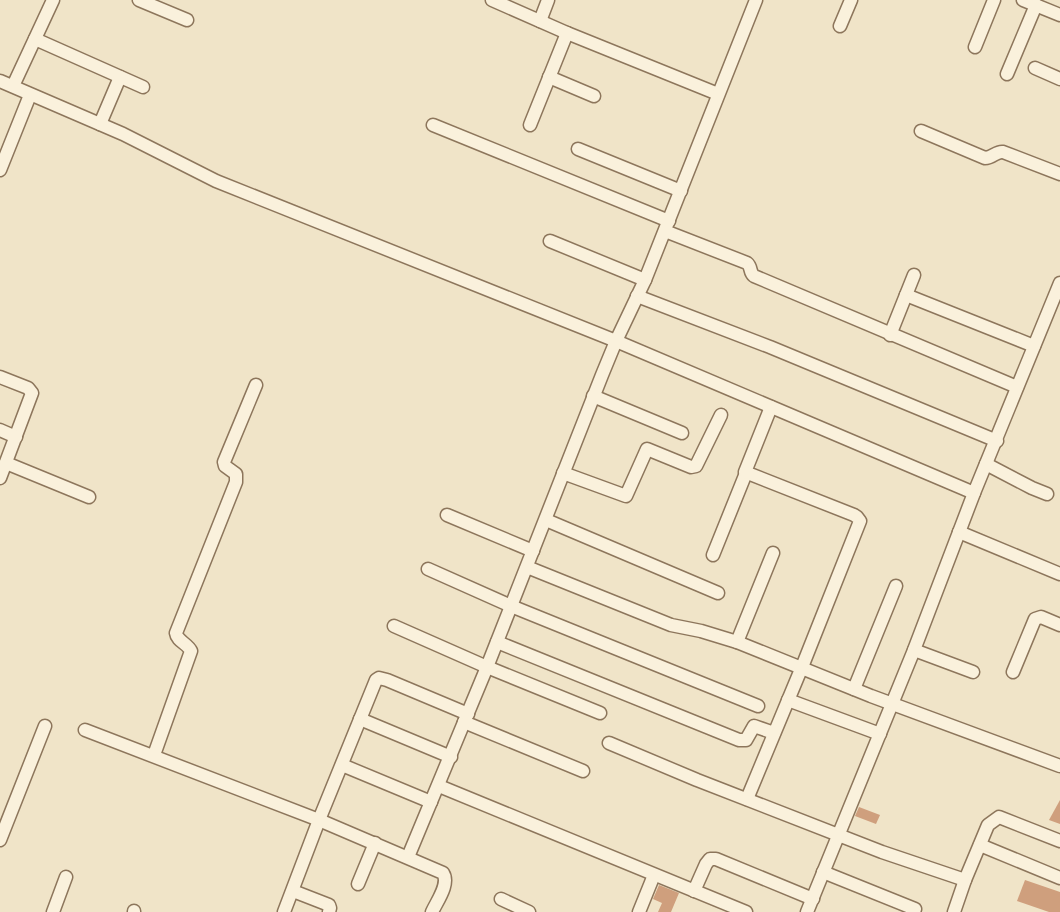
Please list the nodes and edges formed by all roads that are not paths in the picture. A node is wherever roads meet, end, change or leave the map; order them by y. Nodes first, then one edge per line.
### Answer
1 (53, 0) edge
2 (139, 0) edge
3 (492, 0) edge
4 (548, 0) edge
5 (756, 0) edge
6 (851, 0) edge
7 (994, 0) edge
8 (1023, 0) edge
9 (1036, 5) junction
10 (1060, 15) edge
11 (187, 20) dead end
12 (540, 21) junction
13 (840, 26) dead end
14 (567, 33) junction
15 (35, 39) junction
16 (975, 46) dead end
17 (1035, 68) dead end
18 (1006, 74) dead end
19 (120, 77) junction
20 (549, 77) junction
21 (1060, 78) edge
22 (0, 81) edge
23 (13, 86) junction
24 (143, 87) dead end
25 (718, 94) junction
26 (30, 95) junction
27 (594, 96) dead end
28 (100, 124) junction
29 (433, 124) dead end
30 (530, 124) dead end
31 (921, 131) dead end
32 (578, 148) dead end
33 (0, 170) edge
34 (1060, 174) edge
35 (681, 191) junction
36 (667, 226) junction
37 (550, 242) dead end
38 (914, 275) dead end
39 (645, 280) junction
40 (1060, 283) edge
41 (906, 295) junction
42 (637, 296) junction
43 (890, 334) junction
44 (616, 341) junction
45 (1034, 346) junction
46 (0, 378) edge
47 (256, 385) dead end
48 (1017, 387) junction
49 (594, 396) junction
50 (771, 407) junction
51 (720, 415) dead end
52 (0, 430) edge
53 (682, 433) dead end
54 (16, 437) junction
55 (997, 441) junction
56 (6, 463) junction
57 (986, 464) junction
58 (563, 473) junction
59 (746, 473) junction
60 (0, 478) edge
61 (974, 493) junction
62 (1047, 494) dead end
63 (89, 497) dead end
64 (447, 515) dead end
65 (546, 520) junction
66 (959, 532) junction
67 (533, 551) junction
68 (773, 554) dead end
69 (714, 555) dead end
70 (527, 567) junction
71 (428, 569) dead end
72 (1060, 574) edge
73 (896, 586) dead end
74 (718, 593) dead end
75 (511, 606) junction
76 (1060, 625) edge
77 (394, 626) dead end
78 (497, 642) junction
79 (737, 642) junction
80 (914, 650) junction
81 (487, 668) junction
82 (802, 668) junction
83 (973, 672) dead end
84 (1013, 672) dead end
85 (854, 689) junction
86 (788, 700) junction
87 (892, 703) junction
88 (758, 706) dead end
89 (600, 712) dead end
90 (466, 718) junction
91 (360, 719) junction
92 (45, 726) dead end
93 (85, 730) dead end
94 (774, 733) junction
95 (880, 734) junction
96 (609, 743) dead end
97 (154, 756) junction
98 (451, 757) junction
99 (342, 764) junction
100 (1060, 766) edge
101 (583, 771) dead end
102 (439, 786) junction
103 (747, 799) junction
104 (432, 802) junction
105 (319, 820) junction
106 (839, 835) junction
107 (0, 840) edge
108 (1060, 841) edge
109 (375, 843) junction
110 (980, 845) junction
111 (408, 857) junction
112 (823, 872) junction
113 (654, 875) junction
114 (66, 877) dead end
115 (1060, 878) edge
116 (964, 880) junction
117 (358, 884) dead end
118 (293, 891) junction
119 (694, 891) junction
120 (502, 899) dead end
121 (813, 899) junction
122 (915, 909) dead end
123 (53, 912) edge
124 (284, 912) edge
125 (329, 912) edge
126 (432, 912) edge
127 (529, 912) edge
128 (640, 912) edge
129 (746, 912) edge
130 (807, 912) edge
131 (954, 912) edge

1 - 15 street
2 - 11 street
3 - 12 street
4 - 12 street
5 - 25 street
6 - 13 street
7 - 16 street
8 - 9 street
9 - 10 street
9 - 18 street
12 - 14 street
14 - 20 street
14 - 25 street
15 - 19 street
15 - 23 street
17 - 21 street
19 - 24 street
19 - 28 street
20 - 27 street
20 - 30 street
22 - 23 street
23 - 26 street
25 - 35 street
26 - 28 street
26 - 33 street
28 - 44 street
29 - 36 street
31 - 34 street
32 - 35 street
35 - 36 street
36 - 39 street
36 - 43 street
37 - 39 street
38 - 41 street
39 - 42 street
40 - 45 street
41 - 43 street
41 - 45 street
42 - 44 street
42 - 55 street
43 - 48 street
44 - 49 street
44 - 50 street
45 - 48 street
46 - 54 street
47 - 97 street
48 - 55 street
49 - 53 street
49 - 58 street
50 - 59 street
50 - 61 street
51 - 58 street
52 - 54 street
54 - 56 street
55 - 57 street
56 - 60 street
56 - 63 street
57 - 61 street
57 - 62 street
58 - 65 street
59 - 69 street
59 - 82 street
61 - 66 street
64 - 67 street
65 - 67 street
65 - 74 street
66 - 72 street
66 - 80 street
67 - 70 street
68 - 79 street
70 - 75 street
70 - 79 street
71 - 75 street
73 - 85 street
75 - 78 street
75 - 88 street
76 - 84 street
77 - 81 street
78 - 81 street
78 - 94 street
79 - 82 street
80 - 83 street
80 - 87 street
81 - 89 street
81 - 90 street
82 - 85 street
82 - 86 street
85 - 87 street
86 - 94 street
86 - 95 street
87 - 95 street
87 - 100 street
90 - 91 street
90 - 98 street
90 - 101 street
91 - 98 street
91 - 99 street
92 - 107 street
93 - 97 street
94 - 103 street
95 - 106 street
96 - 103 street
97 - 105 street
98 - 102 street
99 - 104 street
99 - 105 street
102 - 104 street
102 - 113 street
103 - 106 street
104 - 111 street
105 - 109 street
105 - 118 street
106 - 112 street
106 - 116 street
108 - 110 street
109 - 111 street
109 - 117 street
110 - 115 street
110 - 116 street
111 - 126 street
112 - 121 street
112 - 122 street
113 - 119 street
113 - 128 street
114 - 123 street
116 - 131 street
118 - 124 street
118 - 125 street
119 - 121 street
119 - 129 street
120 - 127 street
121 - 130 street

